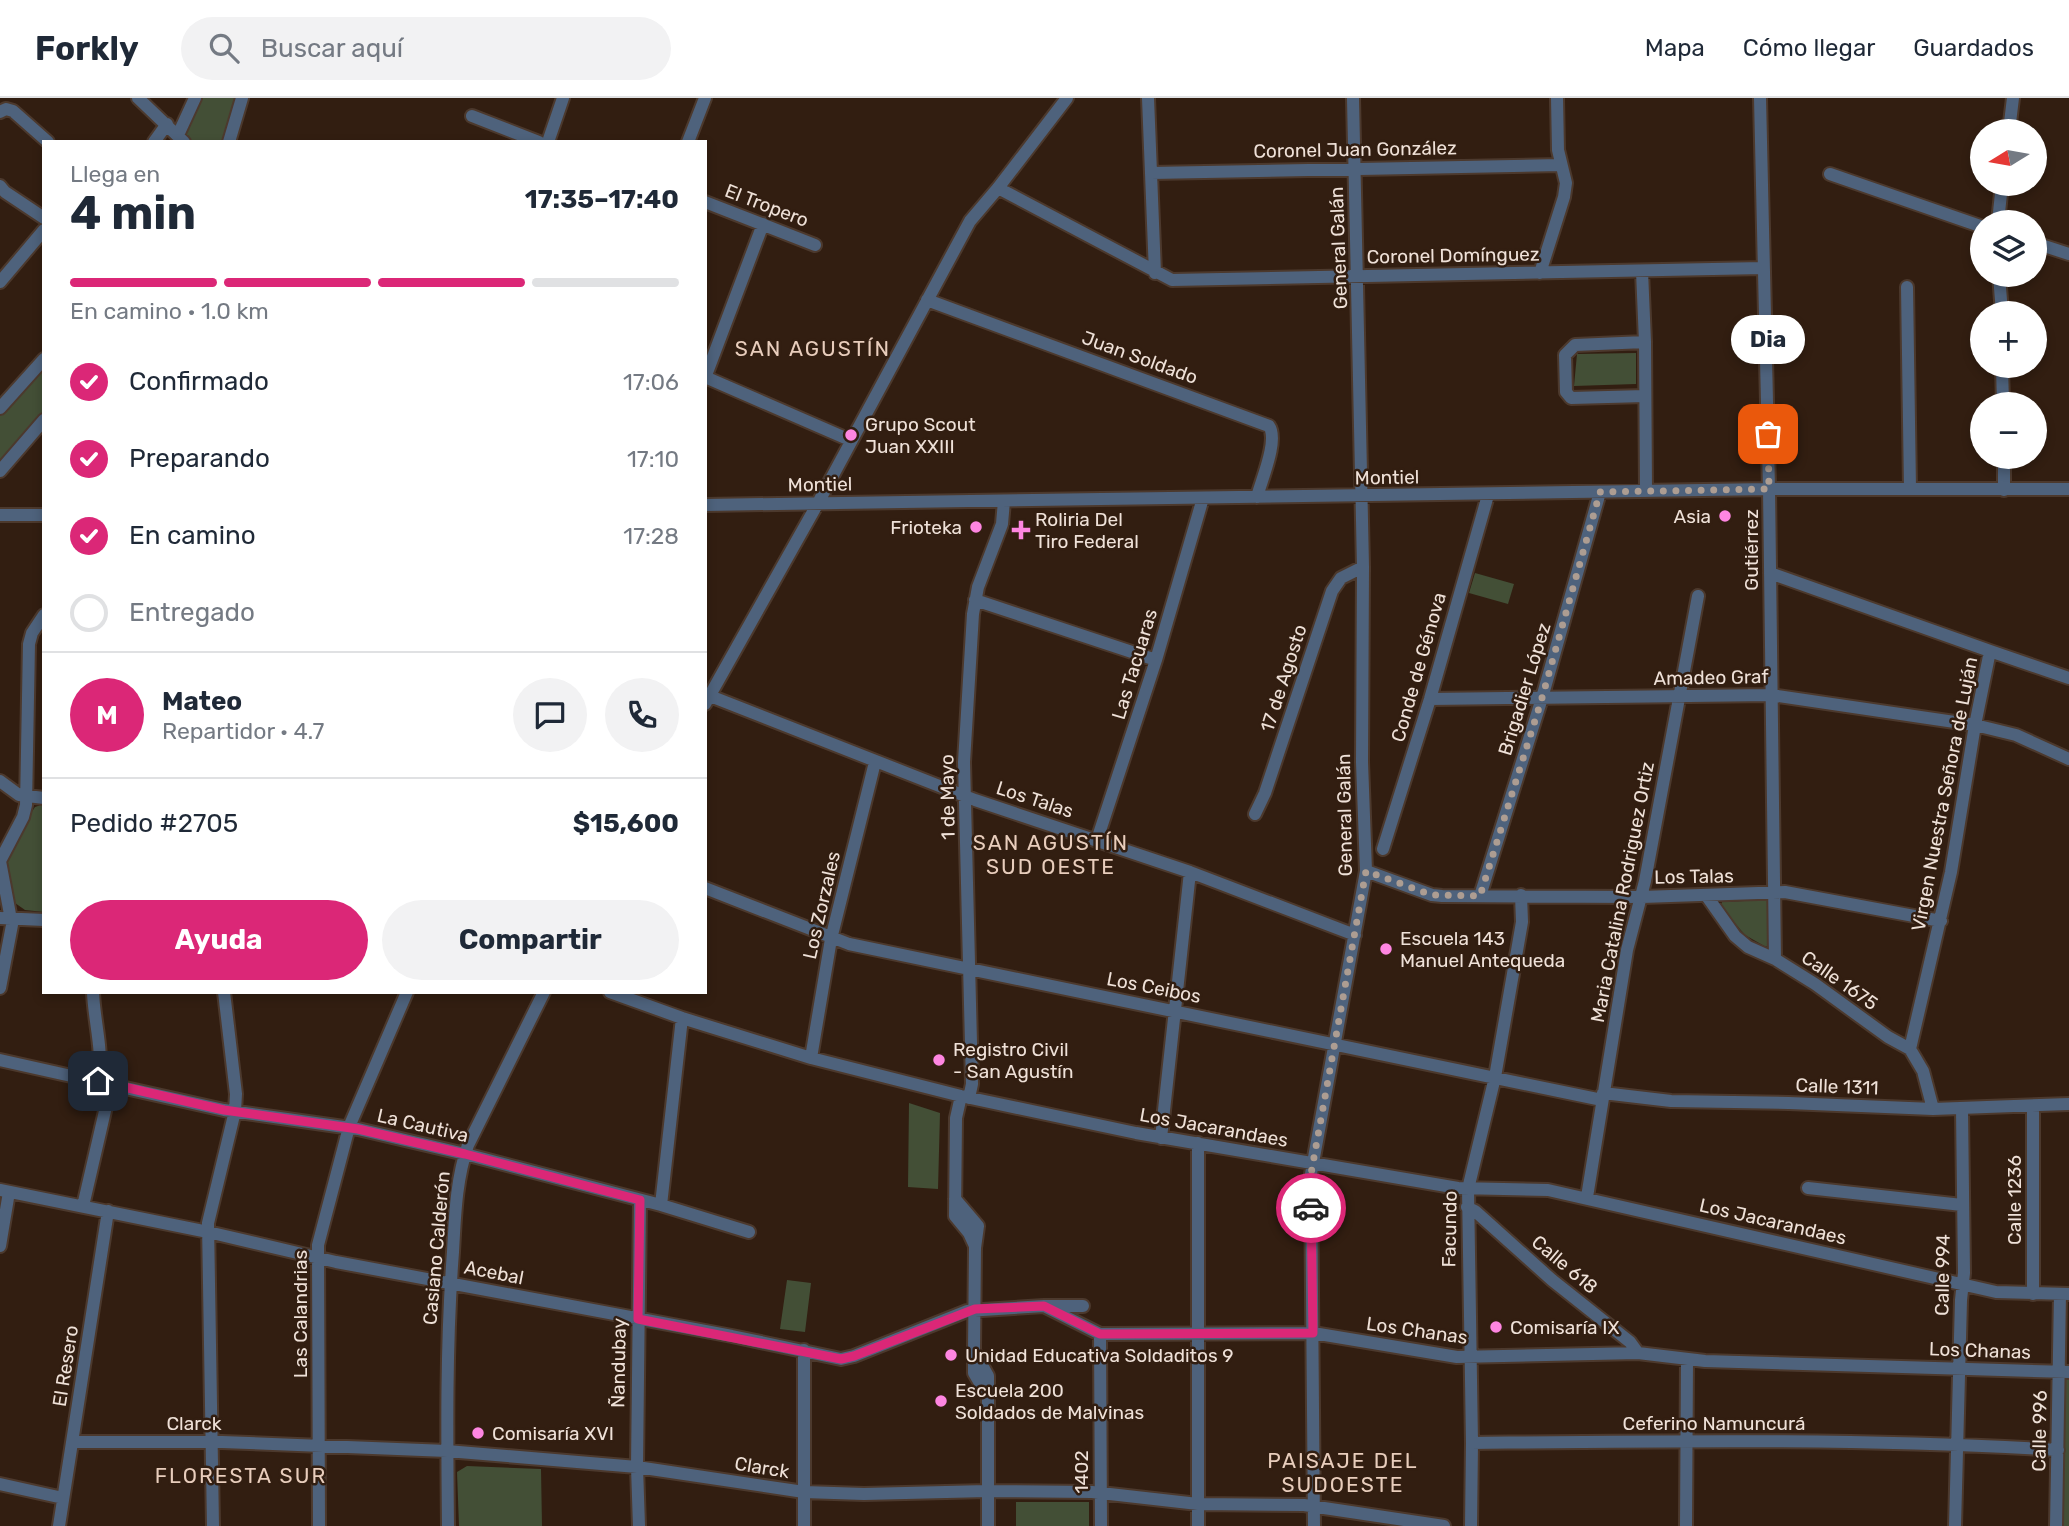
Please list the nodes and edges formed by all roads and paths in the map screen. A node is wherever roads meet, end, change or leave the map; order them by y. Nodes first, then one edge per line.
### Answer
1 (138, 98) edge
2 (195, 98) edge
3 (242, 98) edge
4 (563, 98) edge
5 (705, 98) edge
6 (1066, 98) edge
7 (1148, 98) edge
8 (1353, 98) edge
9 (1558, 98) edge
10 (1760, 98) edge
11 (2013, 98) edge
12 (0, 112) edge
13 (472, 116) dead end
14 (2010, 119) edge
15 (167, 124) junction
16 (181, 138) edge
17 (46, 140) edge
18 (155, 140) edge
19 (230, 140) edge
20 (535, 140) edge
21 (549, 140) edge
22 (689, 140) edge
23 (1560, 165) junction
24 (1355, 169) junction
25 (1151, 173) junction
26 (1830, 174) dead end
27 (0, 186) edge
28 (998, 188) junction
29 (707, 203) edge
30 (42, 217) edge
31 (1970, 222) edge
32 (763, 224) junction
33 (42, 232) edge
34 (815, 244) dead end
35 (2047, 247) edge
36 (2069, 254) edge
37 (1763, 268) junction
38 (1642, 271) junction
39 (1155, 273) junction
40 (1539, 273) junction
41 (1358, 276) junction
42 (0, 282) edge
43 (1907, 287) dead end
44 (927, 300) junction
45 (1645, 342) junction
46 (42, 361) edge
47 (707, 372) edge
48 (707, 378) edge
49 (1646, 396) junction
50 (0, 408) edge
51 (42, 423) edge
52 (850, 440) junction
53 (2004, 469) edge
54 (0, 471) edge
55 (1769, 489) junction
56 (1910, 489) junction
57 (2069, 489) edge
58 (2004, 490) junction
59 (1646, 491) junction
60 (1600, 492) junction
61 (1488, 495) junction
62 (1257, 497) junction
63 (1361, 497) junction
64 (1203, 498) junction
65 (1004, 501) junction
66 (818, 503) junction
67 (707, 505) edge
68 (42, 515) edge
69 (0, 516) edge
70 (1363, 567) junction
71 (1770, 573) junction
72 (1698, 596) dead end
73 (975, 600) junction
74 (42, 618) edge
75 (1990, 651) junction
76 (1157, 660) junction
77 (2069, 678) edge
78 (1771, 695) junction
79 (1681, 697) junction
80 (707, 698) edge
81 (1542, 698) junction
82 (1430, 699) junction
83 (1975, 725) junction
84 (2069, 759) edge
85 (875, 762) junction
86 (0, 781) edge
87 (965, 795) junction
88 (27, 797) junction
89 (42, 798) edge
90 (1255, 814) dead end
91 (1097, 840) junction
92 (1383, 849) dead end
93 (0, 860) edge
94 (1366, 871) junction
95 (1191, 872) junction
96 (707, 889) edge
97 (1775, 892) junction
98 (1521, 895) junction
99 (1706, 895) junction
100 (1480, 896) junction
101 (1642, 897) junction
102 (6, 917) edge
103 (42, 920) edge
104 (1941, 921) junction
105 (1355, 935) junction
106 (831, 939) junction
107 (1775, 959) junction
108 (970, 970) junction
109 (0, 988) edge
110 (93, 994) edge
111 (225, 994) edge
112 (406, 994) edge
113 (543, 994) edge
114 (616, 994) edge
115 (1175, 1011) junction
116 (682, 1018) junction
117 (1335, 1045) junction
118 (1910, 1049) junction
119 (811, 1058) junction
120 (0, 1060) edge
121 (1495, 1077) junction
122 (103, 1082) junction
123 (965, 1097) junction
124 (1603, 1097) junction
125 (2069, 1104) edge
126 (2033, 1106) junction
127 (1933, 1109) junction
128 (1962, 1109) junction
129 (235, 1111) junction
130 (349, 1127) junction
131 (1161, 1138) junction
132 (1198, 1143) junction
133 (465, 1154) junction
134 (1313, 1163) junction
135 (1808, 1188) dead end
136 (1468, 1189) junction
137 (4, 1191) edge
138 (1587, 1197) junction
139 (640, 1200) junction
140 (661, 1205) junction
141 (1962, 1205) junction
142 (83, 1206) junction
143 (1467, 1207) junction
144 (108, 1211) junction
145 (749, 1231) dead end
146 (208, 1232) junction
147 (0, 1246) edge
148 (317, 1257) junction
149 (450, 1283) junction
150 (1963, 1284) junction
151 (2033, 1294) junction
152 (2065, 1294) edge
153 (1044, 1306) junction
154 (1083, 1306) dead end
155 (975, 1309) junction
156 (638, 1319) junction
157 (1197, 1332) junction
158 (1313, 1333) junction
159 (1100, 1334) junction
160 (804, 1350) junction
161 (1638, 1353) junction
162 (1469, 1357) junction
163 (1687, 1359) junction
164 (1959, 1369) junction
165 (2064, 1371) edge
166 (1685, 1441) junction
167 (73, 1442) junction
168 (212, 1442) junction
169 (1472, 1443) junction
170 (1956, 1444) junction
171 (319, 1447) junction
172 (2058, 1450) junction
173 (447, 1451) junction
174 (637, 1467) junction
175 (0, 1484) edge
176 (987, 1490) junction
177 (804, 1492) junction
178 (1100, 1493) junction
179 (63, 1498) junction
180 (1198, 1504) junction
181 (1314, 1506) junction
182 (59, 1526) edge
183 (212, 1526) edge
184 (319, 1526) edge
185 (448, 1526) edge
186 (639, 1526) edge
187 (804, 1526) edge
188 (988, 1526) edge
189 (1101, 1526) edge
190 (1198, 1526) edge
191 (1314, 1526) edge
192 (1444, 1526) edge
193 (1471, 1526) edge
194 (1686, 1526) edge
195 (1955, 1526) edge
196 (2056, 1526) edge

1 - 15 street
2 - 16 street
3 - 19 street
4 - 21 street
5 - 22 street
6 - 28 street
7 - 25 street
8 - 24 street, General Galán
9 - 23 street
10 - 37 street, Gutiérrez
11 - 14 street
12 - 17 street
13 - 20 street
15 - 16 street
15 - 18 street
23 - 24 street, Coronel Juan González
23 - 40 street
24 - 25 street, Coronel Juan González
24 - 41 street, General Galán
25 - 39 street
26 - 31 street
27 - 30 street
28 - 39 street, Coronel Domínguez
28 - 44 street
29 - 32 street, El Tropero
32 - 34 street, El Tropero
32 - 47 street
33 - 42 street
35 - 36 street
37 - 38 street, Coronel Domínguez
37 - 55 street, Gutiérrez
38 - 40 street, Coronel Domínguez
38 - 45 street
39 - 41 street, Coronel Domínguez
40 - 41 street, Coronel Domínguez
41 - 63 street, General Galán
43 - 56 street
44 - 52 street
44 - 62 street, Juan Soldado
45 - 49 street
45 - 49 street
46 - 50 street
48 - 52 street
49 - 59 street
51 - 54 street
52 - 66 street
53 - 58 street
55 - 56 street, Montiel
55 - 59 street, Montiel
55 - 71 street, Gutiérrez
56 - 58 street, Montiel
57 - 58 street, Montiel
59 - 60 street, Montiel
60 - 61 street, Montiel
60 - 81 street, Brigadier López
61 - 63 street, Montiel
61 - 82 street, Conde de Génova
62 - 63 street, Montiel
62 - 64 street, Montiel
63 - 70 street, General Galán
64 - 65 street, Montiel
64 - 76 street, Las Tacuaras
65 - 66 street, Montiel
65 - 73 street, 1 de Mayo
66 - 67 street, Montiel
66 - 80 street
68 - 69 street
70 - 90 street, 17 de Agosto
70 - 94 street, General Galán
71 - 75 street, Virgen Nuestra Señora de Luján
71 - 78 street, Gutiérrez
72 - 79 street, Maria Catalina Rodriguez Ortiz
73 - 76 street
73 - 87 street, 1 de Mayo
74 - 88 street
75 - 77 street
75 - 83 street, Virgen Nuestra Señora de Luján
76 - 91 street, Las Tacuaras
78 - 79 street, Amadeo Graf
78 - 83 street, Amadeo Graf
78 - 97 street, Gutiérrez
79 - 81 street, Amadeo Graf
79 - 101 street, Maria Catalina Rodriguez Ortiz
80 - 85 street, Los Talas
81 - 82 street, Amadeo Graf
81 - 100 street, Brigadier López
82 - 92 street, Conde de Génova
83 - 84 street, Amadeo Graf
83 - 104 street, Virgen Nuestra Señora de Luján
85 - 87 street, Los Talas
85 - 106 street, Los Zorzales
86 - 88 street
87 - 91 street, Los Talas
87 - 108 street, 1 de Mayo
88 - 89 street
88 - 93 street
91 - 95 street, Los Talas
93 - 102 street
94 - 100 street, Los Talas
94 - 105 street, General Galán
95 - 105 street, Los Talas
95 - 115 street
96 - 106 street, Los Ceibos
97 - 99 street, Los Talas
97 - 104 street, Los Talas
97 - 107 street, Gutiérrez
98 - 100 street, Los Talas
98 - 101 street, Los Talas
98 - 121 street, Facundo
99 - 101 street, Los Talas
99 - 107 street, Calle 1675
101 - 124 street, Maria Catalina Rodriguez Ortiz
102 - 103 street
102 - 109 street
104 - 118 street, Virgen Nuestra Señora de Luján
105 - 117 street, General Galán
106 - 108 street, Los Ceibos
106 - 119 street, Los Zorzales
107 - 118 street, Calle 1675
108 - 115 street, Los Ceibos
108 - 123 street, 1 de Mayo
110 - 122 street
111 - 129 street
112 - 130 street, Las Calandrias
113 - 133 street, Casiano Calderón
114 - 116 street, Los Jacarandaes
115 - 117 street, Los Ceibos
115 - 131 street
116 - 119 street, Los Jacarandaes
116 - 140 street
117 - 121 street, Los Ceibos
117 - 134 street, General Galán
118 - 127 street
119 - 123 street, Los Jacarandaes
120 - 122 street, La Cautiva
121 - 124 street, Los Ceibos
121 - 136 street, Facundo
122 - 129 street, La Cautiva
122 - 142 street
123 - 131 street, Los Jacarandaes
123 - 155 street, 1 de Mayo
124 - 127 street, Calle 1311
124 - 138 street, Maria Catalina Rodriguez Ortiz
125 - 126 street, Calle 1311
126 - 128 street, Calle 1311
126 - 151 street, Calle 1236
127 - 128 street, Calle 1311
128 - 141 street, Calle 994
129 - 130 street, La Cautiva
129 - 146 street
130 - 133 street, La Cautiva
130 - 148 street, Las Calandrias
131 - 132 street, Los Jacarandaes
132 - 134 street, Los Jacarandaes
132 - 157 street
133 - 139 street, La Cautiva
133 - 149 street, Casiano Calderón
134 - 136 street, Los Jacarandaes
134 - 158 street, General Galán
135 - 141 street
136 - 138 street, Los Jacarandaes
136 - 143 street, Facundo
137 - 142 street, Acebal
137 - 147 street
138 - 150 street, Los Jacarandaes
139 - 140 street, La Cautiva
139 - 156 street, Ñandubay
140 - 145 street, La Cautiva
141 - 150 street, Calle 994
142 - 144 street, Acebal
143 - 161 street, Calle 618
143 - 162 street, Facundo
144 - 146 street, Acebal
144 - 167 street, El Resero
146 - 148 street, Acebal
146 - 168 street
148 - 149 street, Acebal
148 - 171 street, Las Calandrias
149 - 156 street, Acebal
149 - 173 street, Casiano Calderón
150 - 151 street, Los Jacarandaes
150 - 164 street, Calle 994
151 - 152 street, Los Jacarandaes
152 - 165 street, Calle 996
153 - 154 street
153 - 155 street, Los Chanas
153 - 159 street, Los Chanas
155 - 160 street, Acebal
155 - 176 street
156 - 160 street, Acebal
156 - 174 street, Ñandubay
157 - 158 street, Los Chanas
157 - 159 street, Los Chanas
157 - 180 street
158 - 162 street, Los Chanas
158 - 181 street, General Galán
159 - 178 street, 1402
160 - 177 street
161 - 162 street, Los Chanas
161 - 163 street, Los Chanas
162 - 169 street, Facundo
163 - 164 street, Los Chanas
163 - 166 street
164 - 165 street, Los Chanas
164 - 170 street, Calle 994
165 - 172 street, Calle 996
166 - 169 street, Ceferino Namuncurá
166 - 170 street, Ceferino Namuncurá
166 - 194 street
167 - 168 street, Clarck
167 - 179 street, El Resero
168 - 171 street, Clarck
168 - 183 street
169 - 193 street, Facundo
170 - 172 street, Ceferino Namuncurá
170 - 195 street, Calle 994
171 - 173 street, Clarck
171 - 184 street, Las Calandrias
172 - 196 street, Calle 996
173 - 174 street, Clarck
173 - 185 street, Casiano Calderón
174 - 177 street, Clarck
174 - 186 street, Ñandubay
175 - 179 street
176 - 177 street, Clarck
176 - 178 street, Clarck
176 - 188 street
177 - 187 street
178 - 180 street, Clarck
178 - 189 street, 1402
179 - 182 street, El Resero
180 - 181 street, Clarck
180 - 190 street
181 - 191 street, General Galán
181 - 192 street, Clarck

